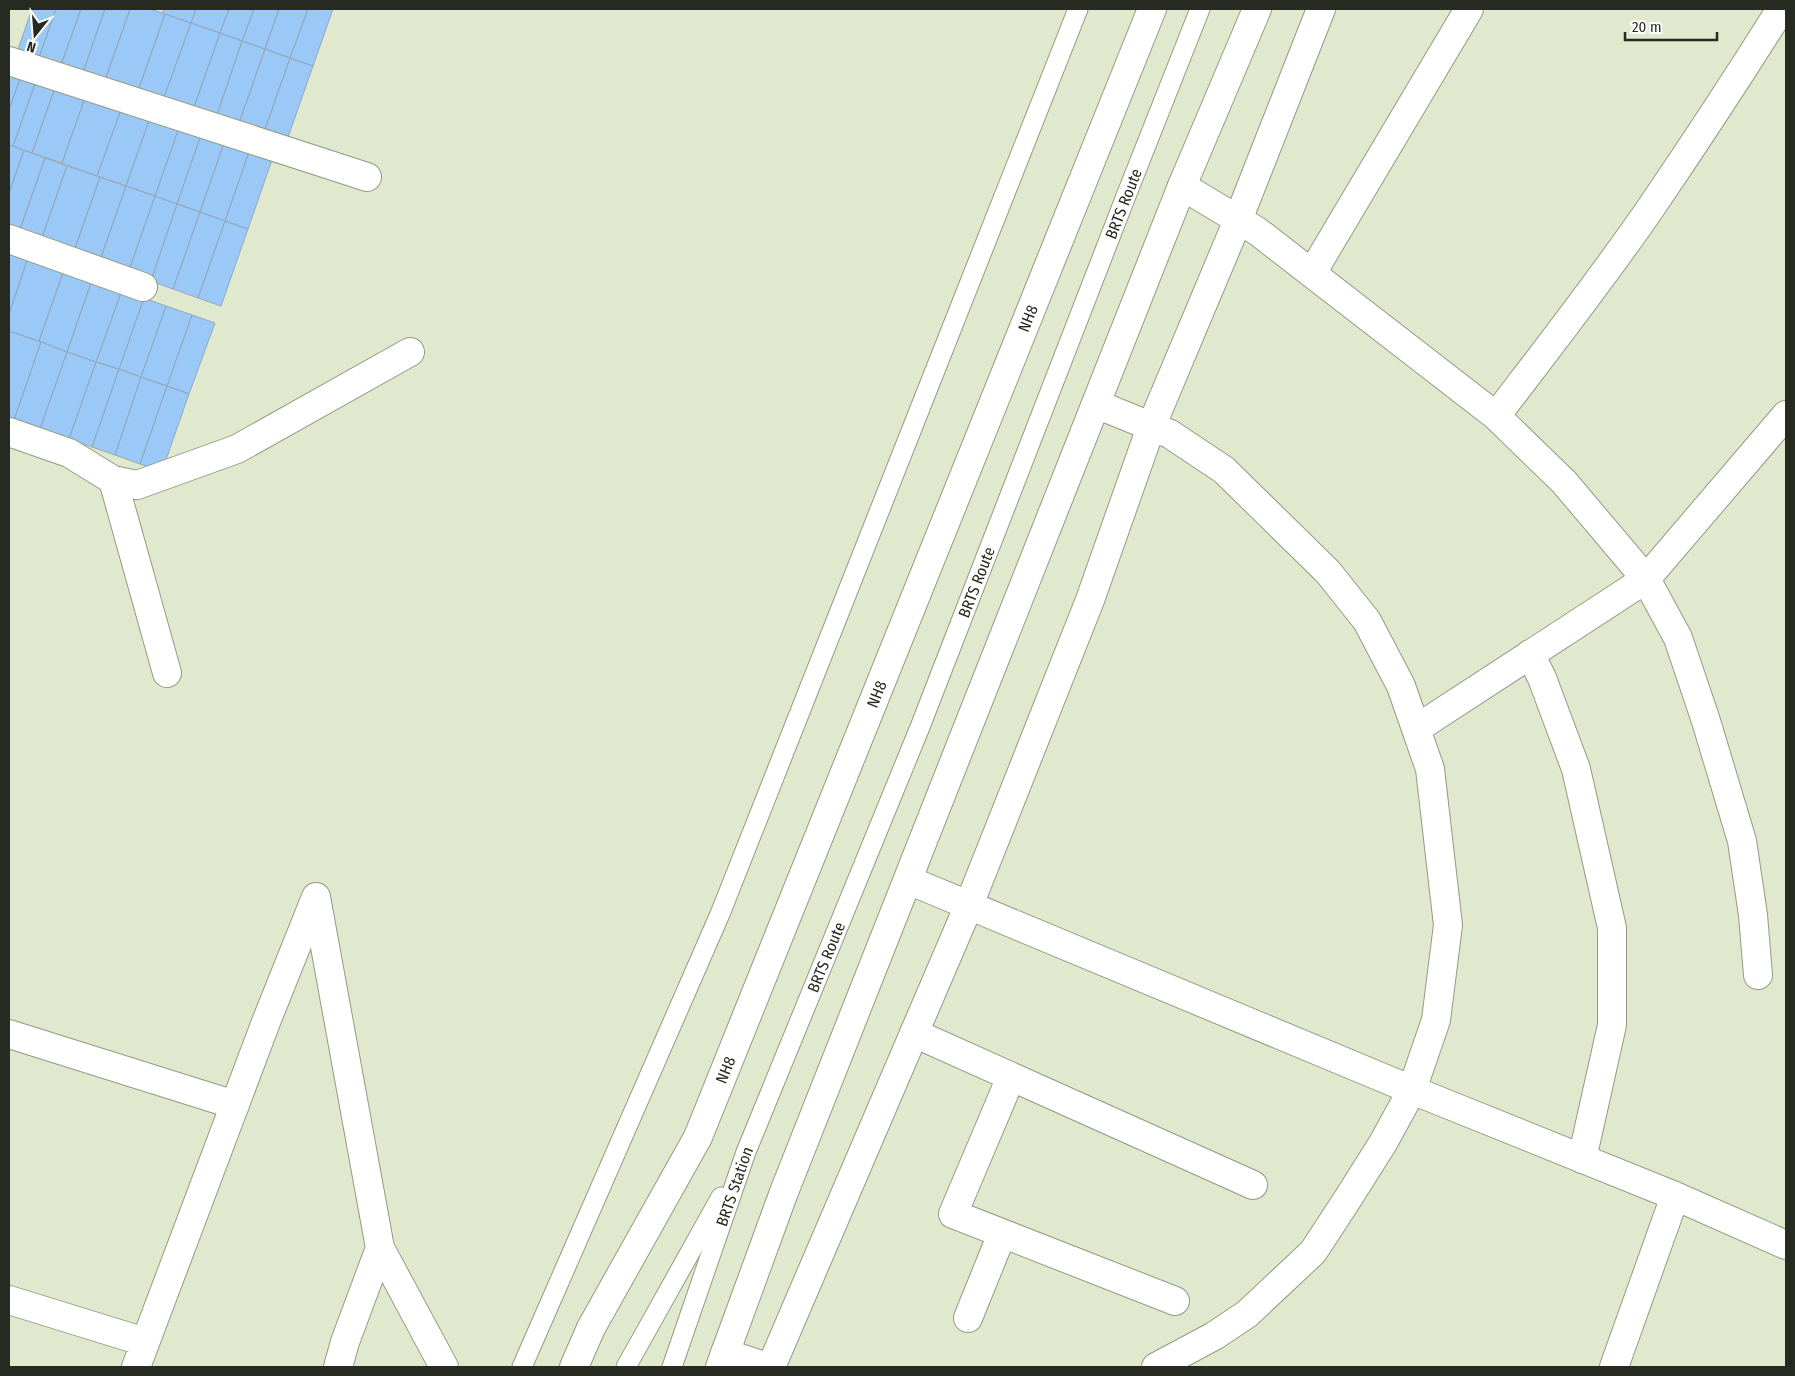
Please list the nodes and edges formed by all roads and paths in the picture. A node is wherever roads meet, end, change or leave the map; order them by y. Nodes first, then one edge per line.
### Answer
1 (1078, 9) edge
2 (1152, 9) edge
3 (1200, 9) edge
4 (1257, 9) edge
5 (1321, 9) edge
6 (1469, 9) edge
7 (1781, 9) edge
8 (9, 61) edge
9 (367, 178) dead end
10 (1182, 186) junction
11 (1238, 220) junction
12 (9, 239) edge
13 (1312, 272) junction
14 (143, 287) dead end
15 (410, 352) dead end
16 (1096, 404) junction
17 (1786, 415) edge
18 (1496, 416) junction
19 (1151, 427) junction
20 (9, 432) edge
21 (113, 480) junction
22 (1646, 579) junction
23 (1530, 654) junction
24 (167, 674) dead end
25 (1416, 729) junction
26 (908, 880) junction
27 (969, 905) junction
28 (1758, 975) dead end
29 (914, 1033) junction
30 (9, 1034) edge
31 (1011, 1077) junction
32 (1412, 1090) junction
33 (235, 1105) junction
34 (746, 1152) junction
35 (1582, 1159) junction
36 (1253, 1185) dead end
37 (1675, 1196) junction
38 (1002, 1234) junction
39 (1786, 1245) edge
40 (380, 1248) junction
41 (9, 1300) edge
42 (1175, 1301) dead end
43 (968, 1318) dead end
44 (145, 1342) junction
45 (722, 1360) edge
46 (1612, 1363) edge
47 (1168, 1364) edge
48 (136, 1367) edge
49 (338, 1367) edge
50 (444, 1367) edge
51 (522, 1367) edge
52 (574, 1367) edge
53 (626, 1367) edge
54 (672, 1367) edge
55 (767, 1367) edge
56 (771, 1367) edge

1 - 51 lane
2 - 52 street, NH8
3 - 34 lane, BRTS Route
4 - 10 street
5 - 11 street
6 - 13 street
7 - 18 street
8 - 9 street
10 - 11 street
10 - 16 street
11 - 13 street
11 - 19 street
12 - 14 street
13 - 18 street
15 - 21 street
16 - 19 street
16 - 26 street
17 - 22 street
18 - 22 street
19 - 25 street
19 - 27 street
20 - 21 street
21 - 24 street
22 - 23 street
22 - 28 street
23 - 25 street
23 - 35 street
25 - 32 street
26 - 27 street
26 - 45 street
27 - 29 street
27 - 32 street
29 - 31 street
29 - 56 street
30 - 33 street
31 - 36 street
31 - 38 street
32 - 35 street
32 - 47 street
33 - 40 street
33 - 44 street
34 - 53 lane, BRTS Station
34 - 54 lane, BRTS Station
35 - 37 street
37 - 39 street
37 - 46 street
38 - 42 street
38 - 43 street
40 - 49 street
40 - 50 street
41 - 44 street
44 - 48 street
45 - 55 street

